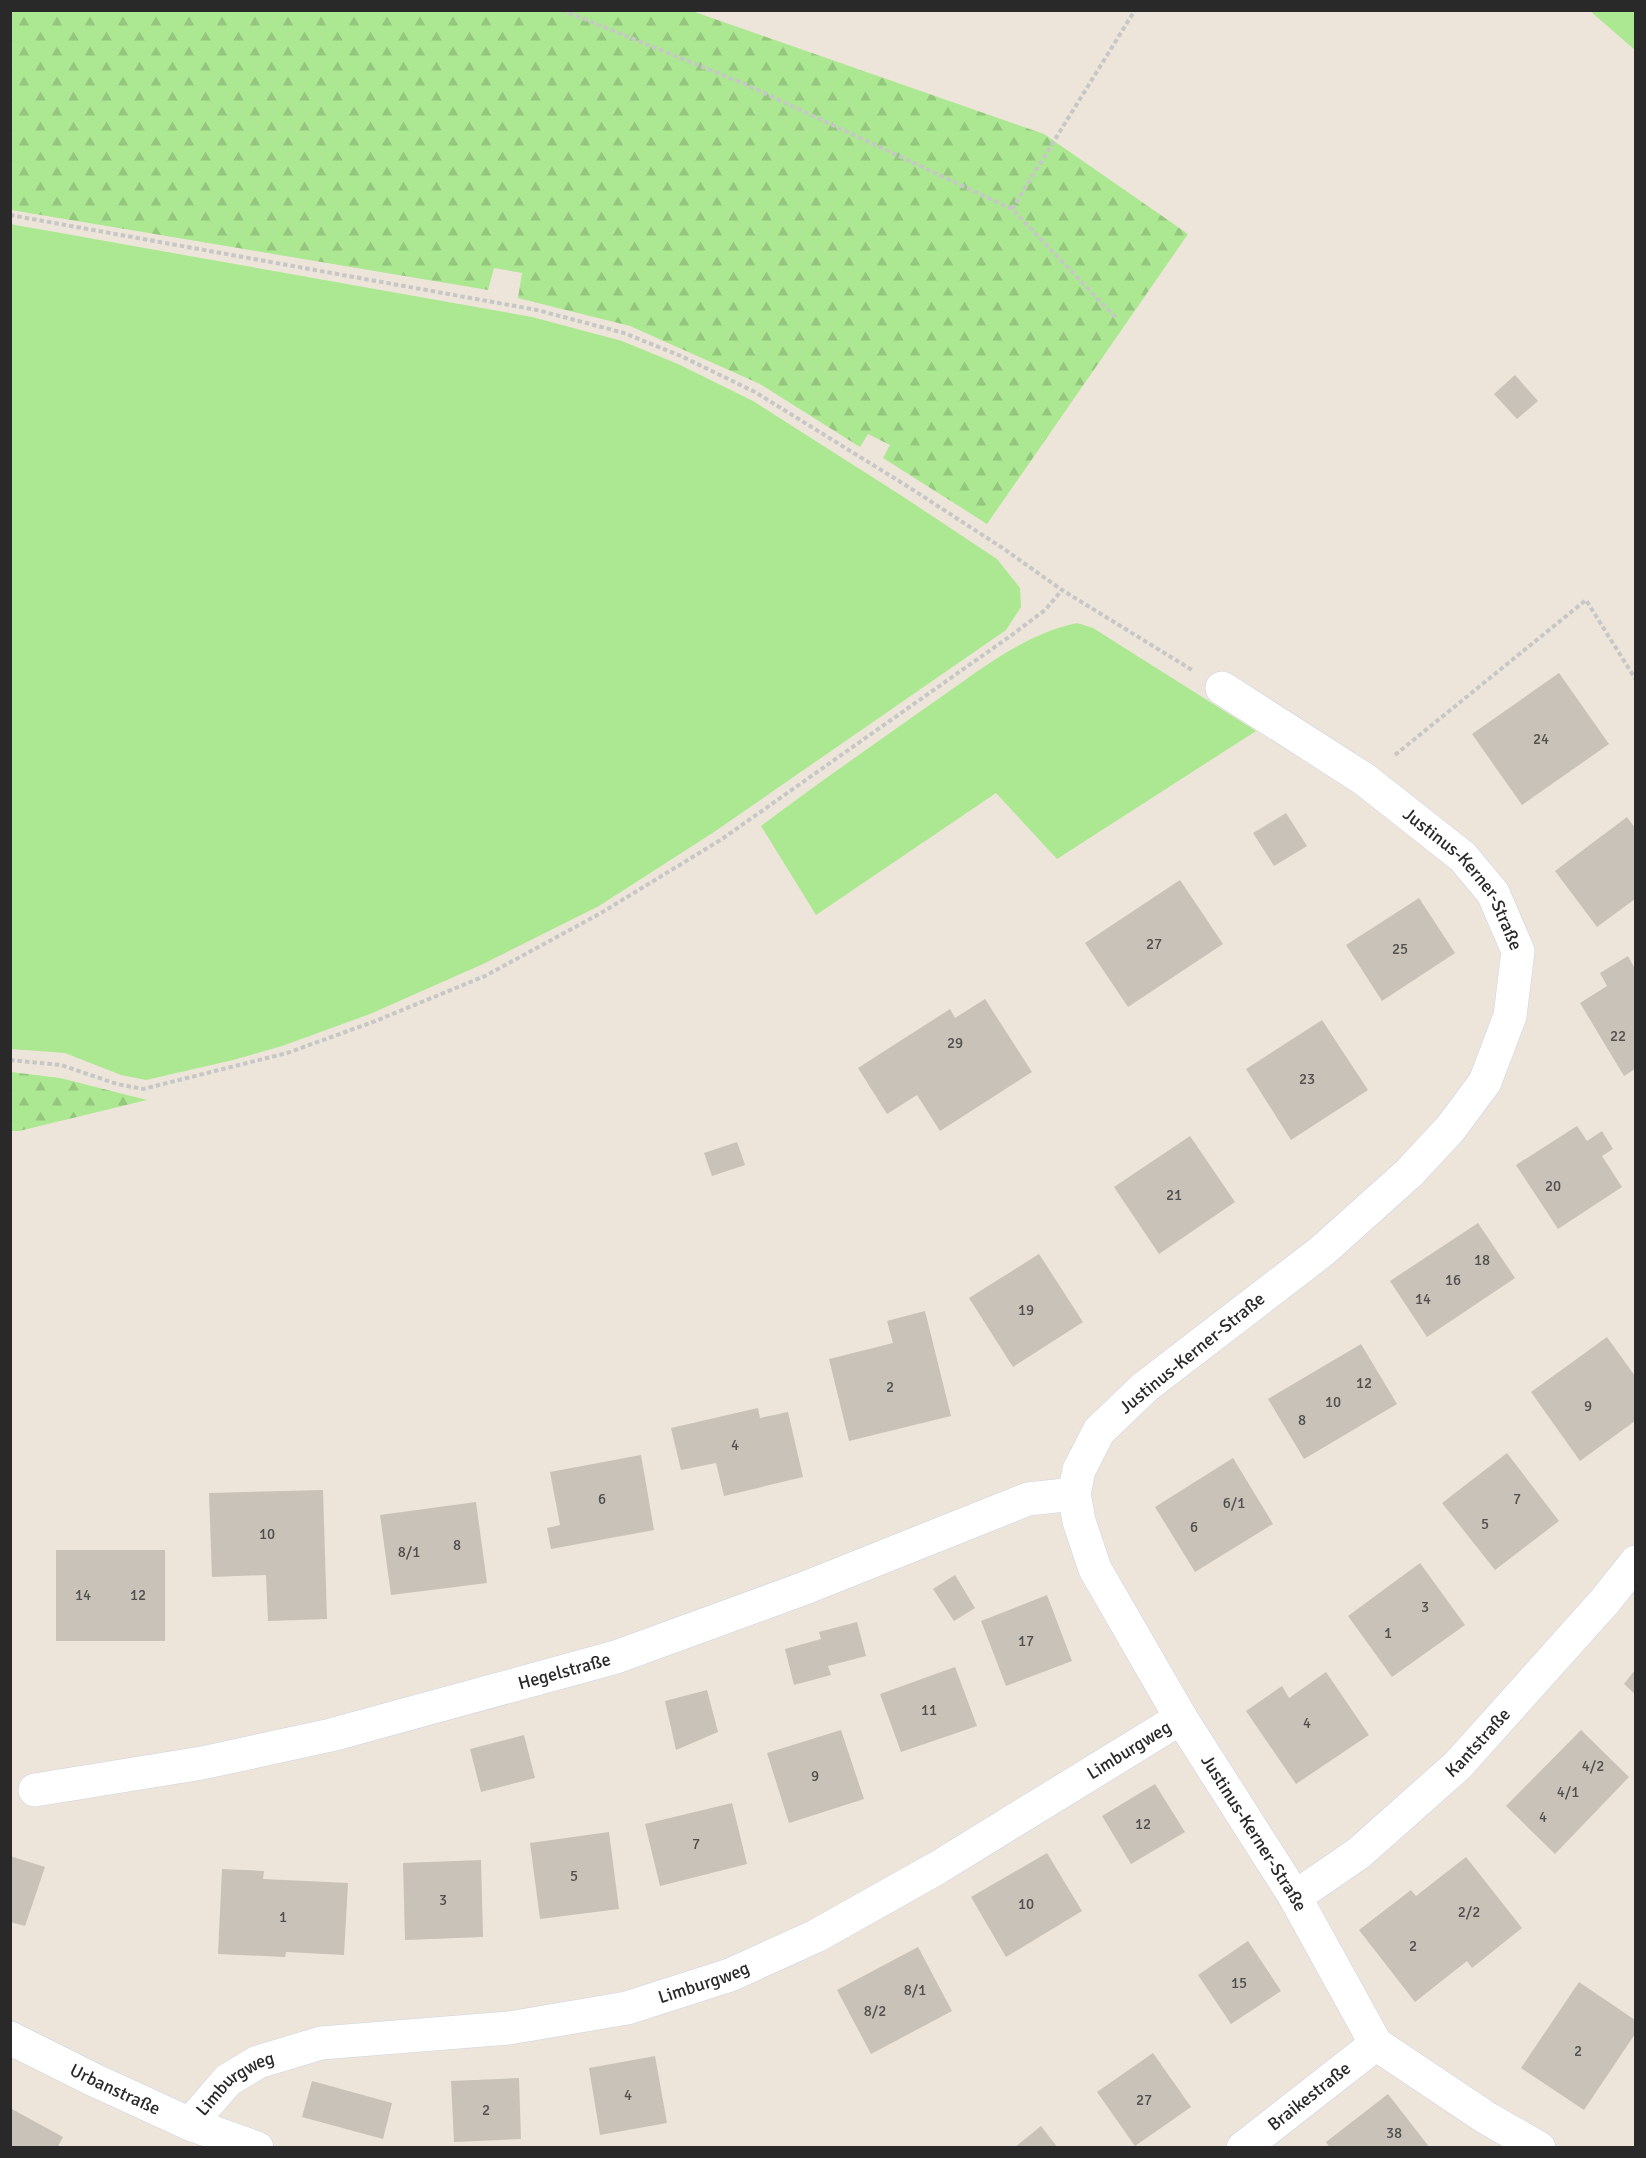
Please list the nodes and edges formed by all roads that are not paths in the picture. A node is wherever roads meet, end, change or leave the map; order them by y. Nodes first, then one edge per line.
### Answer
1 (1222, 688) road end
2 (1074, 1494) junction
3 (1635, 1562) edge
4 (1181, 1718) junction
5 (35, 1790) dead end
6 (1294, 1897) junction
7 (10, 2038) edge
8 (1376, 2044) junction
9 (190, 2124) junction
10 (257, 2148) edge
11 (1243, 2148) edge
12 (1539, 2148) edge

1 - 2 street, Justinus-Kerner-Straße
2 - 4 street, Justinus-Kerner-Straße
2 - 5 street, Hegelstraße
3 - 6 street, Kantstraße
4 - 6 street, Justinus-Kerner-Straße
4 - 9 street, Limburgweg
6 - 8 street, Justinus-Kerner-Straße
7 - 9 street, Urbanstraße
8 - 11 street, Braikestraße
8 - 12 street, Justinus-Kerner-Straße
9 - 10 street, Urbanstraße

